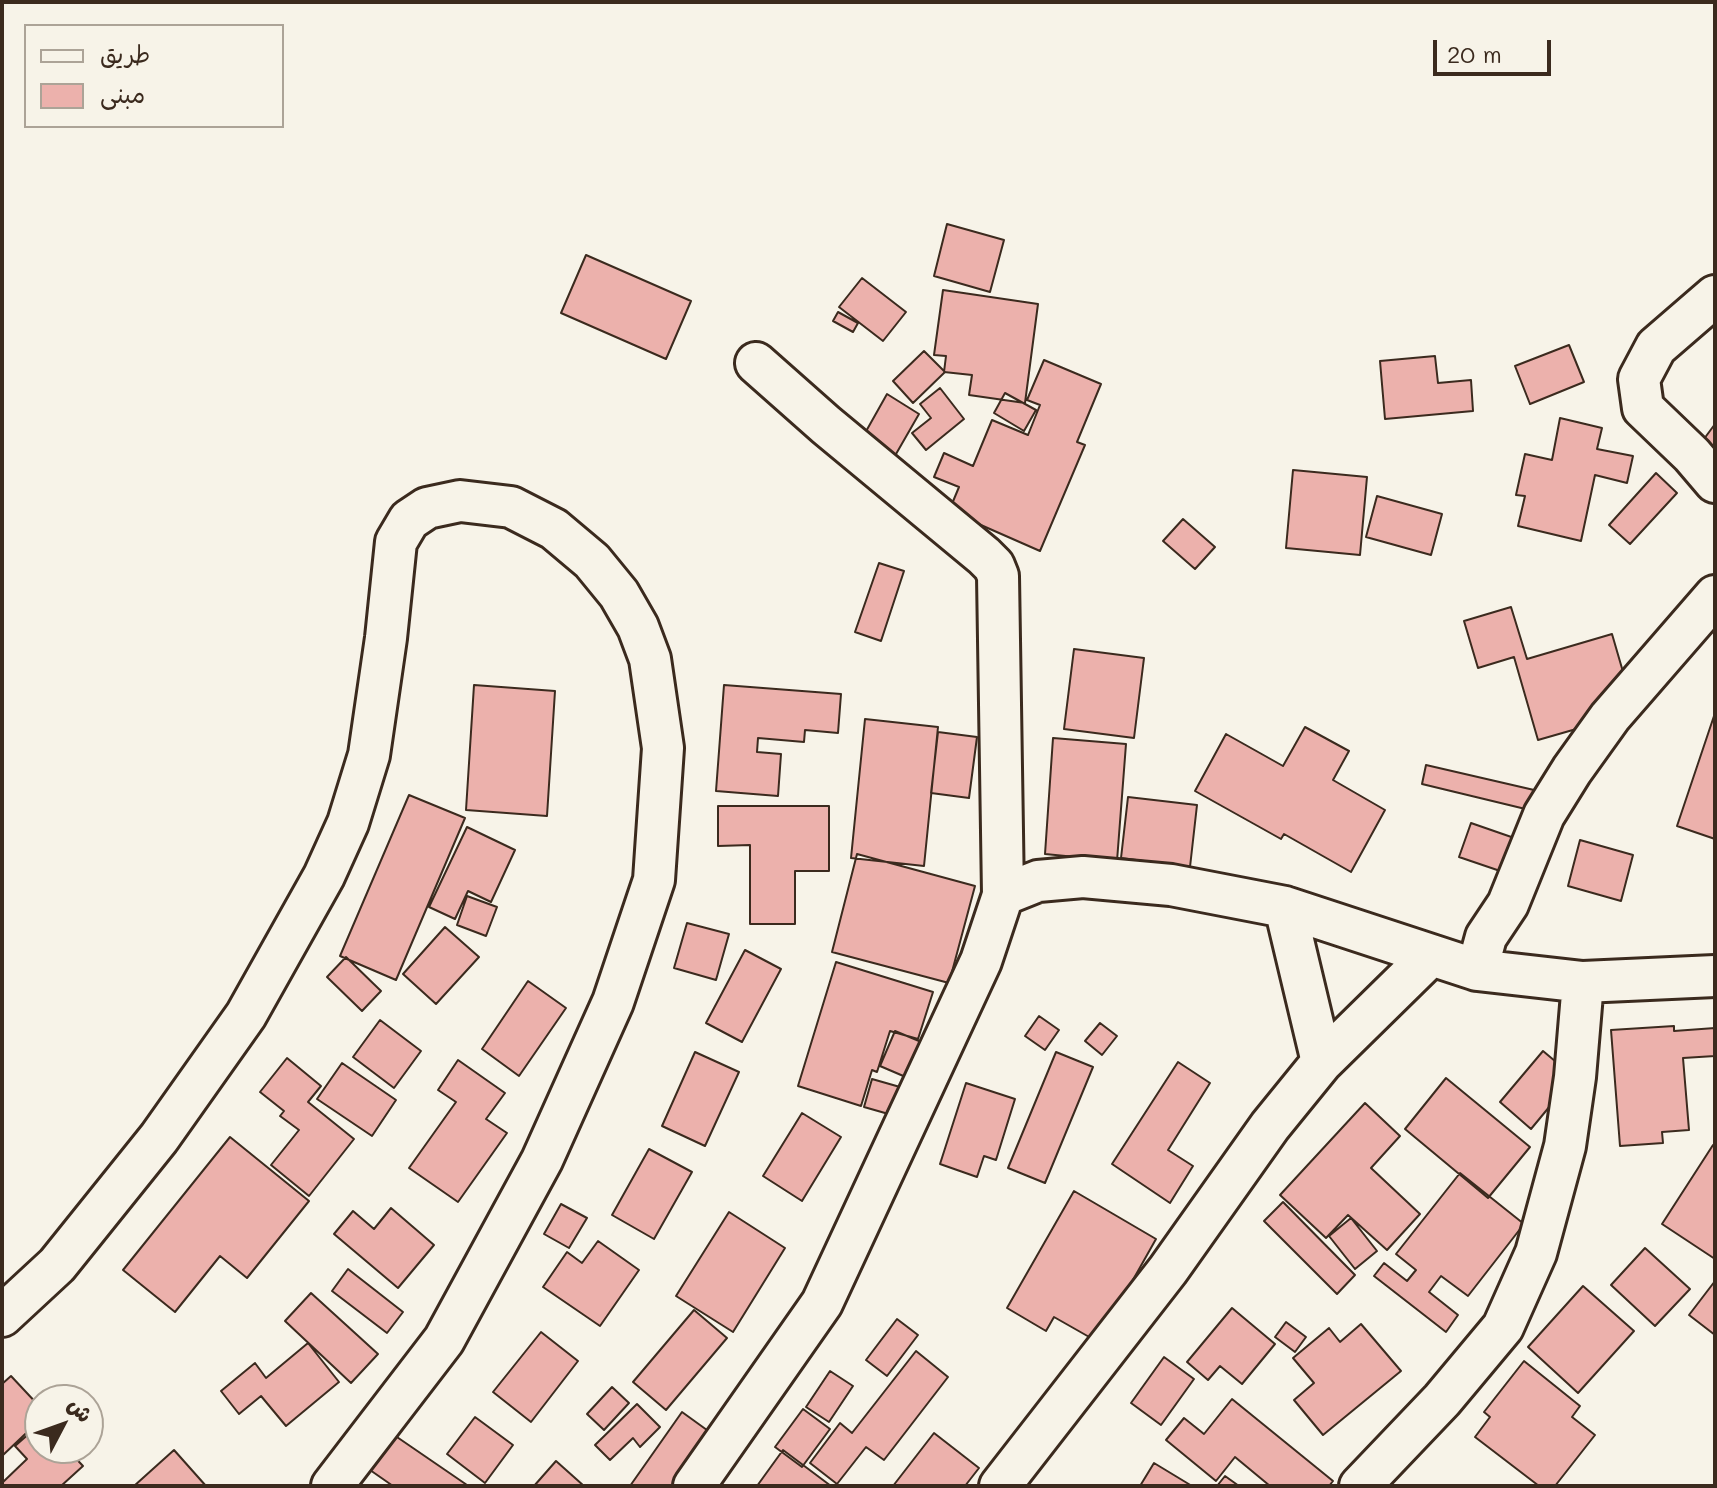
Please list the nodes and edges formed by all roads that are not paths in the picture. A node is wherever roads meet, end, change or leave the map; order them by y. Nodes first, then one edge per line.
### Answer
1 (1715, 296) edge
2 (756, 363) dead end
3 (1715, 482) edge
4 (1715, 596) edge
5 (1003, 895) junction
6 (1285, 907) junction
7 (1431, 955) junction
8 (1477, 970) junction
9 (1715, 976) edge
10 (1583, 982) junction
11 (1322, 1062) junction
12 (2, 1316) edge
13 (332, 1486) edge
14 (694, 1486) edge
15 (1000, 1486) edge
16 (1360, 1486) edge

1 - 3 street
2 - 5 street
4 - 8 street
5 - 6 street
5 - 14 street
6 - 7 street
6 - 11 street
7 - 8 street
7 - 11 street
8 - 10 street
9 - 10 street
10 - 16 street
11 - 15 street
12 - 13 street

